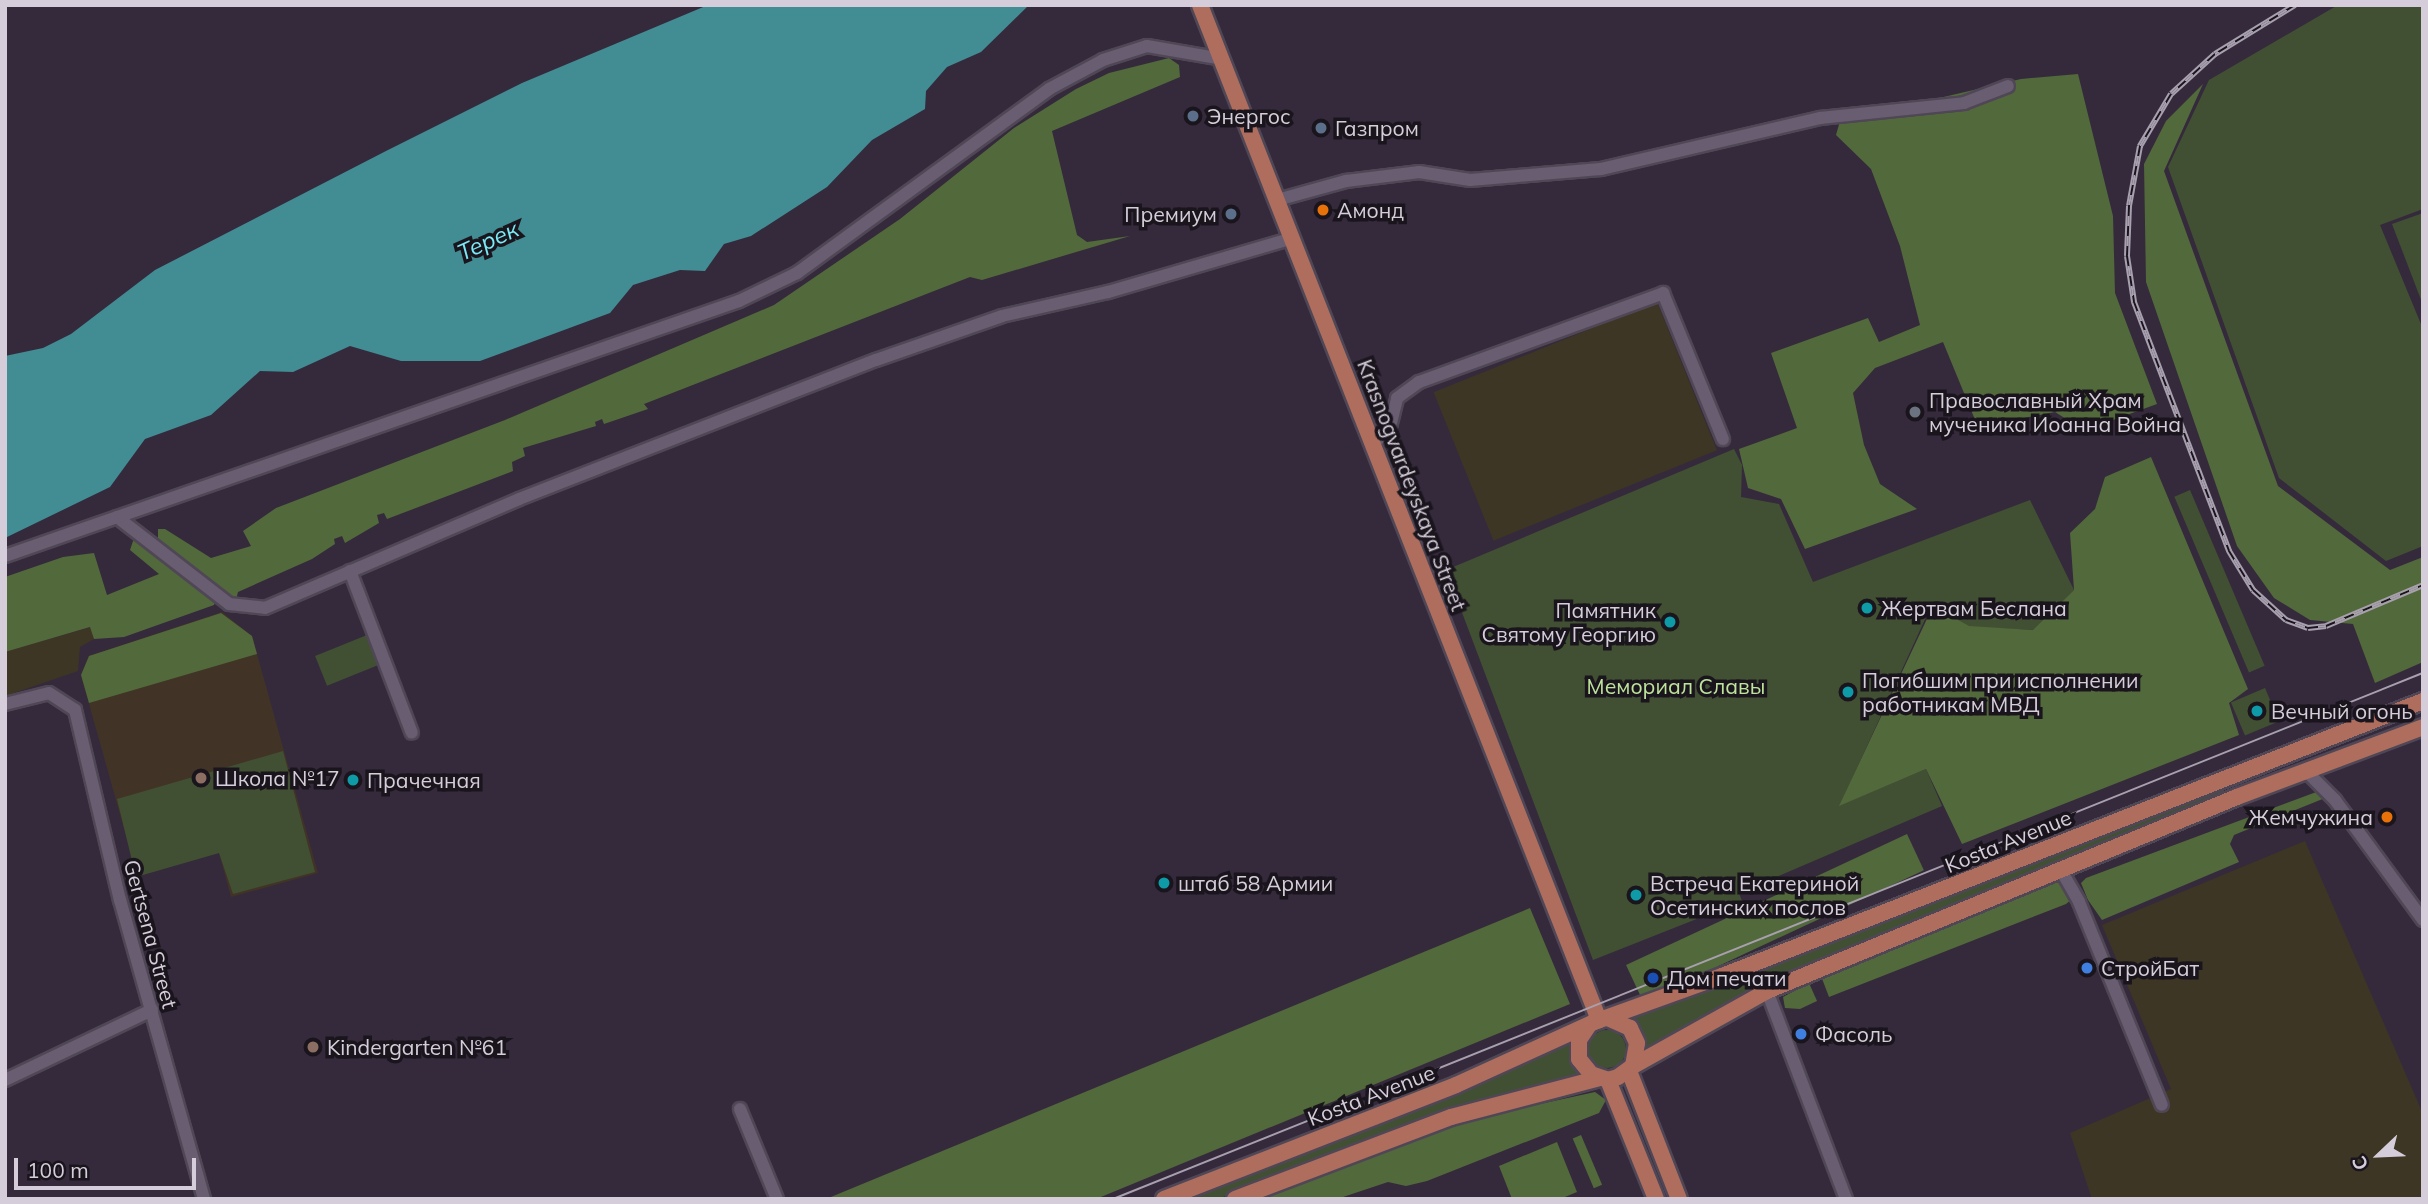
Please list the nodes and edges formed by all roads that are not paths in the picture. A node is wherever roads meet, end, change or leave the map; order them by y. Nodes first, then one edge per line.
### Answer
1 (1200, 5) edge
2 (1222, 59) junction
3 (2008, 86) dead end
4 (1277, 200) junction
5 (1293, 238) junction
6 (1723, 439) dead end
7 (1373, 442) junction
8 (117, 517) junction
9 (5, 556) edge
10 (350, 571) junction
11 (2423, 701) edge
12 (5, 704) edge
13 (2423, 727) edge
14 (412, 733) dead end
15 (2271, 759) junction
16 (2308, 772) junction
17 (2280, 782) junction
18 (2062, 873) junction
19 (2423, 920) edge
20 (1767, 991) junction
21 (152, 1010) junction
22 (1599, 1021) junction
23 (1631, 1069) junction
24 (1604, 1079) junction
25 (5, 1080) edge
26 (2162, 1105) dead end
27 (740, 1109) dead end
28 (1241, 1198) edge
29 (204, 1199) edge
30 (776, 1199) edge
31 (1164, 1199) edge
32 (1656, 1199) edge
33 (1679, 1199) edge
34 (1846, 1199) edge

1 - 2 main road, Krasnogvardeyskaya Street
2 - 4 main road, Krasnogvardeyskaya Street
2 - 8 street
3 - 4 street
4 - 5 main road, Krasnogvardeyskaya Street
5 - 7 main road, Krasnogvardeyskaya Street
5 - 10 street
6 - 7 street
7 - 22 main road, Krasnogvardeyskaya Street
8 - 9 street
8 - 10 street
10 - 14 street
11 - 15 main road, Kosta Avenue
12 - 21 street, Gertsena Street
13 - 16 main road
15 - 17 main road
15 - 22 main road, Kosta Avenue
16 - 17 main road
16 - 19 street
17 - 18 main road
18 - 20 main road
18 - 26 street
20 - 23 main road
20 - 34 street
21 - 25 street
21 - 29 street, Gertsena Street
22 - 23 main road
22 - 24 main road
22 - 31 main road, Kosta Avenue
23 - 24 main road
23 - 33 main road
24 - 28 main road
24 - 32 main road
27 - 30 street

